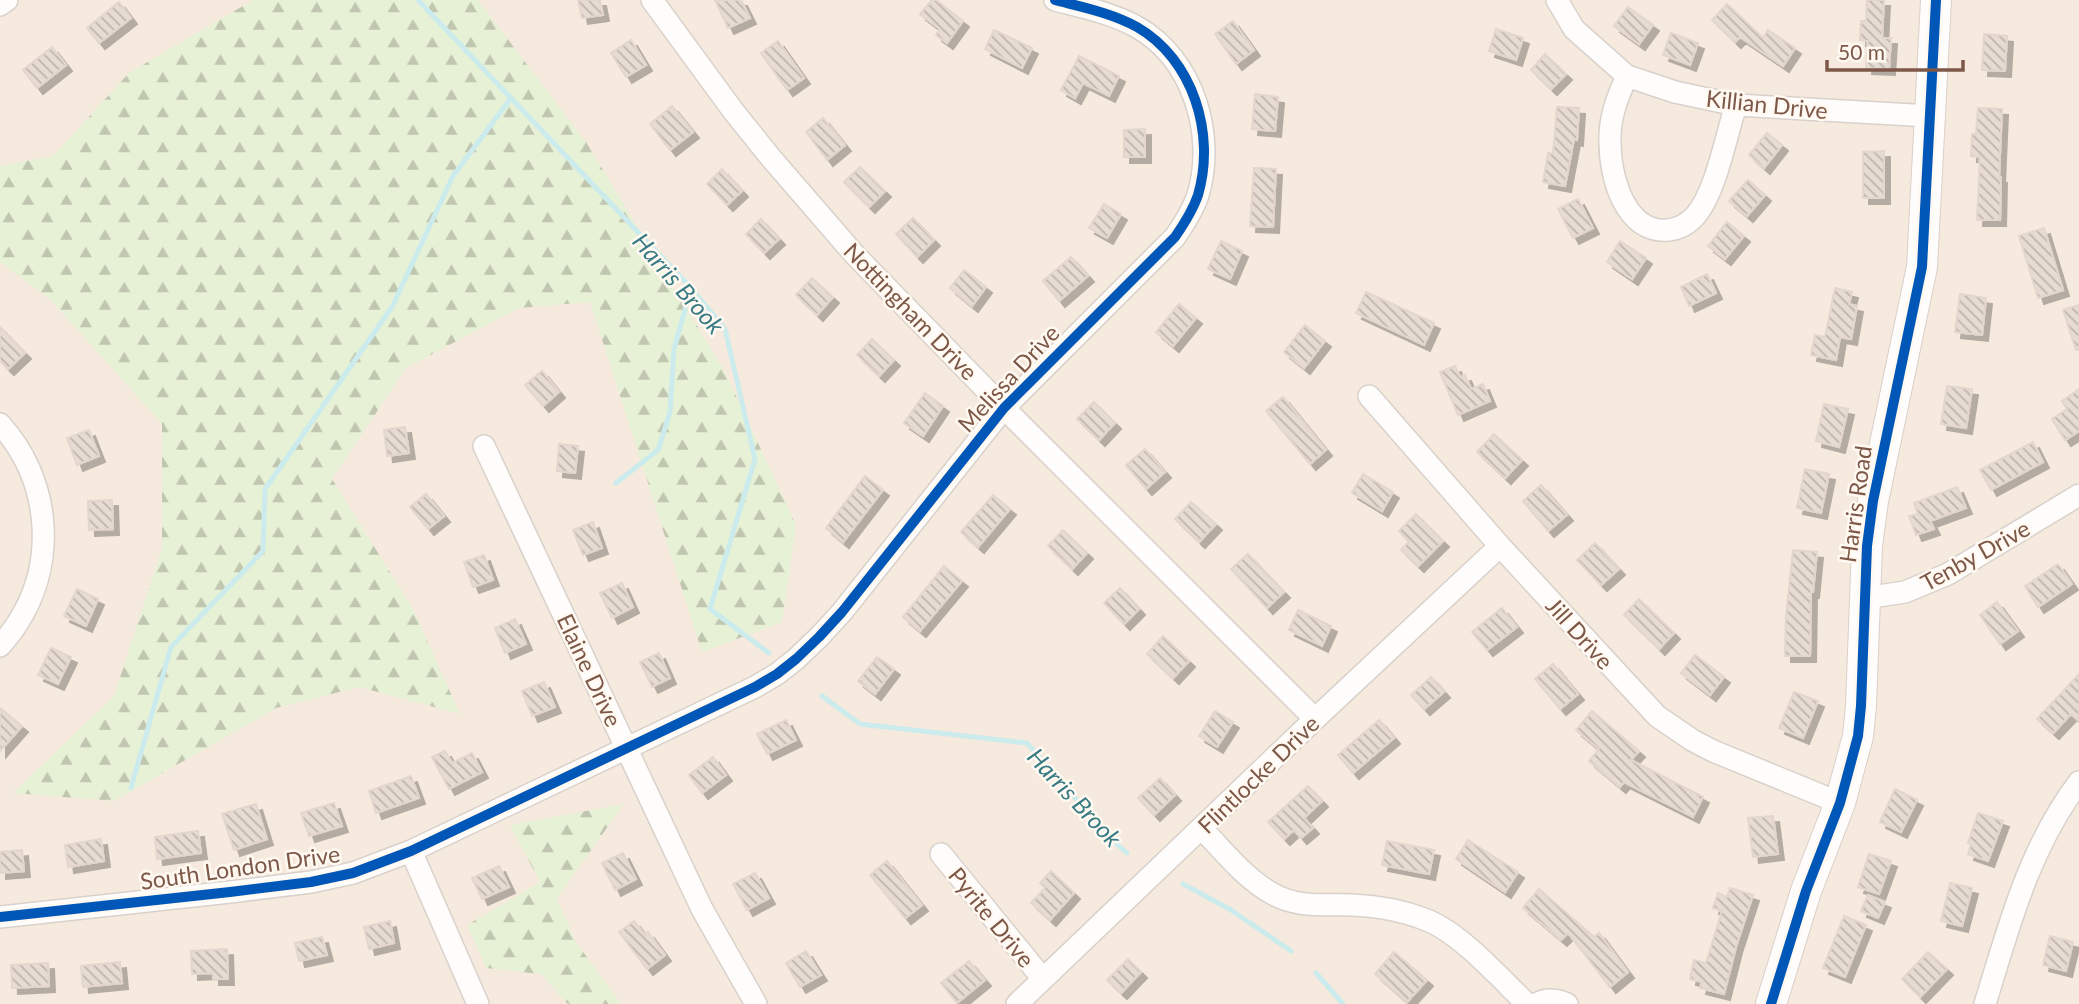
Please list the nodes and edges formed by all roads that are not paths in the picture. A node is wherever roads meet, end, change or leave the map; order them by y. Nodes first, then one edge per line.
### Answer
1 (7, 0) edge
2 (652, 0) edge
3 (1055, 0) edge
4 (1557, 0) edge
5 (1936, 0) edge
6 (0, 5) edge
7 (1627, 76) junction
8 (1736, 105) junction
9 (1930, 116) junction
10 (1369, 396) dead end
11 (1004, 408) junction
12 (0, 424) edge
13 (484, 446) dead end
14 (2079, 495) edge
15 (1500, 545) junction
16 (1865, 598) junction
17 (0, 646) edge
18 (1315, 719) junction
19 (627, 749) junction
20 (2079, 782) edge
21 (1840, 803) junction
22 (1202, 829) junction
23 (411, 850) junction
24 (941, 854) dead end
25 (0, 917) edge
26 (1043, 979) junction
27 (1775, 1003) edge
28 (478, 1004) edge
29 (756, 1004) edge
30 (1017, 1004) edge
31 (1527, 1004) edge
32 (1536, 1004) edge
33 (1567, 1004) edge
34 (1985, 1004) edge

1 - 6 street
2 - 11 street, Nottingham Drive
3 - 11 street, Melissa Drive
4 - 7 street, Killian Drive
5 - 9 street, Harris Road
7 - 8 street, Killian Drive
7 - 8 street
8 - 9 street, Killian Drive
9 - 16 street, Harris Road
10 - 15 street, Jill Drive
11 - 18 street, Nottingham Drive
11 - 19 street, Melissa Drive
12 - 17 street
13 - 19 street, Elaine Drive
14 - 16 street, Tenby Drive
15 - 18 street, Flintlocke Drive
15 - 21 street, Jill Drive
16 - 21 street, Harris Road
18 - 22 street, Flintlocke Drive
19 - 23 street, South London Drive
19 - 29 street, Elaine Drive
20 - 34 street
21 - 27 street, Harris Road
22 - 26 street, Flintlocke Drive
22 - 31 street
23 - 25 street, South London Drive
23 - 28 street
24 - 26 street, Pyrite Drive
26 - 30 street, Flintlocke Drive
32 - 33 street

